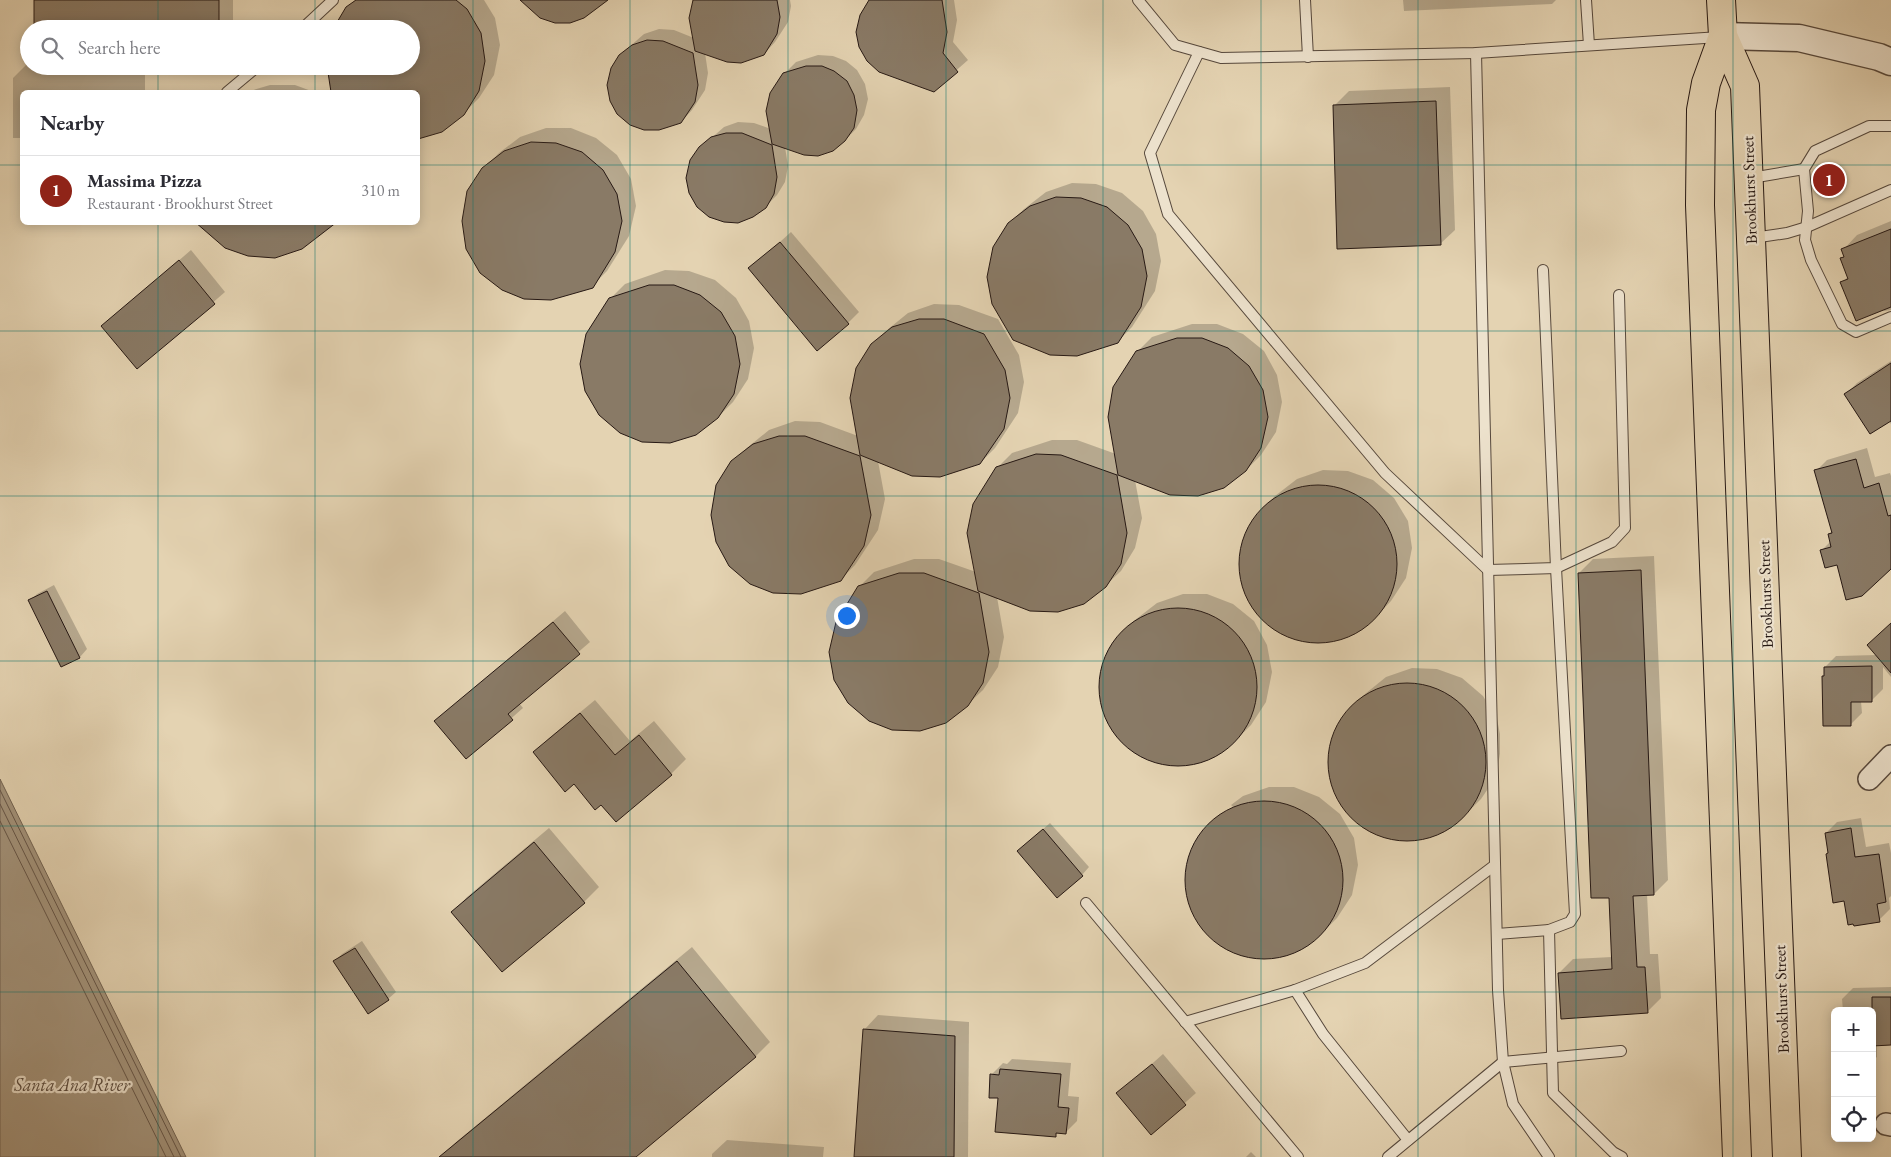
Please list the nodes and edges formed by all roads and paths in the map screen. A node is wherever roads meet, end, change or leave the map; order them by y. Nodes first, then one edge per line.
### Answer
1 (333, 0) edge
2 (1138, 0) edge
3 (1305, 0) edge
4 (1586, 0) edge
5 (1721, 0) edge
6 (312, 20) edge
7 (1723, 36) junction
8 (1589, 45) junction
9 (1200, 52) junction
10 (1476, 53) junction
11 (1308, 56) junction
12 (1891, 62) edge
13 (247, 75) edge
14 (229, 90) edge
15 (1891, 126) edge
16 (1804, 169) junction
17 (1749, 178) junction
18 (1891, 190) edge
19 (1807, 227) junction
20 (1751, 238) junction
21 (1543, 270) dead end
22 (1619, 294) dead end
23 (1891, 317) edge
24 (1556, 568) junction
25 (1488, 570) junction
26 (1891, 756) edge
27 (1869, 779) dead end
28 (1495, 865) junction
29 (1086, 903) dead end
30 (1549, 930) junction
31 (1496, 934) junction
32 (1295, 990) junction
33 (1186, 1022) junction
34 (1621, 1051) dead end
35 (1551, 1059) junction
36 (1503, 1062) junction
37 (1408, 1140) junction
38 (1298, 1157) edge
39 (1388, 1157) edge
40 (1549, 1157) edge
41 (1622, 1157) edge
42 (1737, 1157) edge
43 (1787, 1157) edge

1 - 6 lane
2 - 9 lane
3 - 11 lane
4 - 8 lane
5 - 7 main road, Brookhurst Street
7 - 8 lane
7 - 12 street
7 - 17 main road, Brookhurst Street
7 - 42 main road, Brookhurst Street
8 - 10 lane
9 - 11 lane
9 - 25 lane
10 - 11 lane
10 - 25 lane
13 - 14 lane
15 - 16 lane
16 - 17 lane
16 - 19 lane
17 - 20 main road, Brookhurst Street
18 - 19 lane
19 - 20 lane
19 - 23 lane
20 - 43 main road, Brookhurst Street
21 - 24 lane
22 - 24 lane
24 - 25 lane
24 - 30 lane
25 - 28 lane
26 - 27 street
28 - 31 lane
28 - 32 lane
29 - 33 lane
30 - 31 lane
30 - 35 lane
31 - 36 lane
32 - 33 lane
32 - 37 lane
33 - 38 lane
34 - 35 lane
35 - 36 lane
35 - 41 lane
36 - 37 lane
36 - 40 lane
37 - 39 lane

